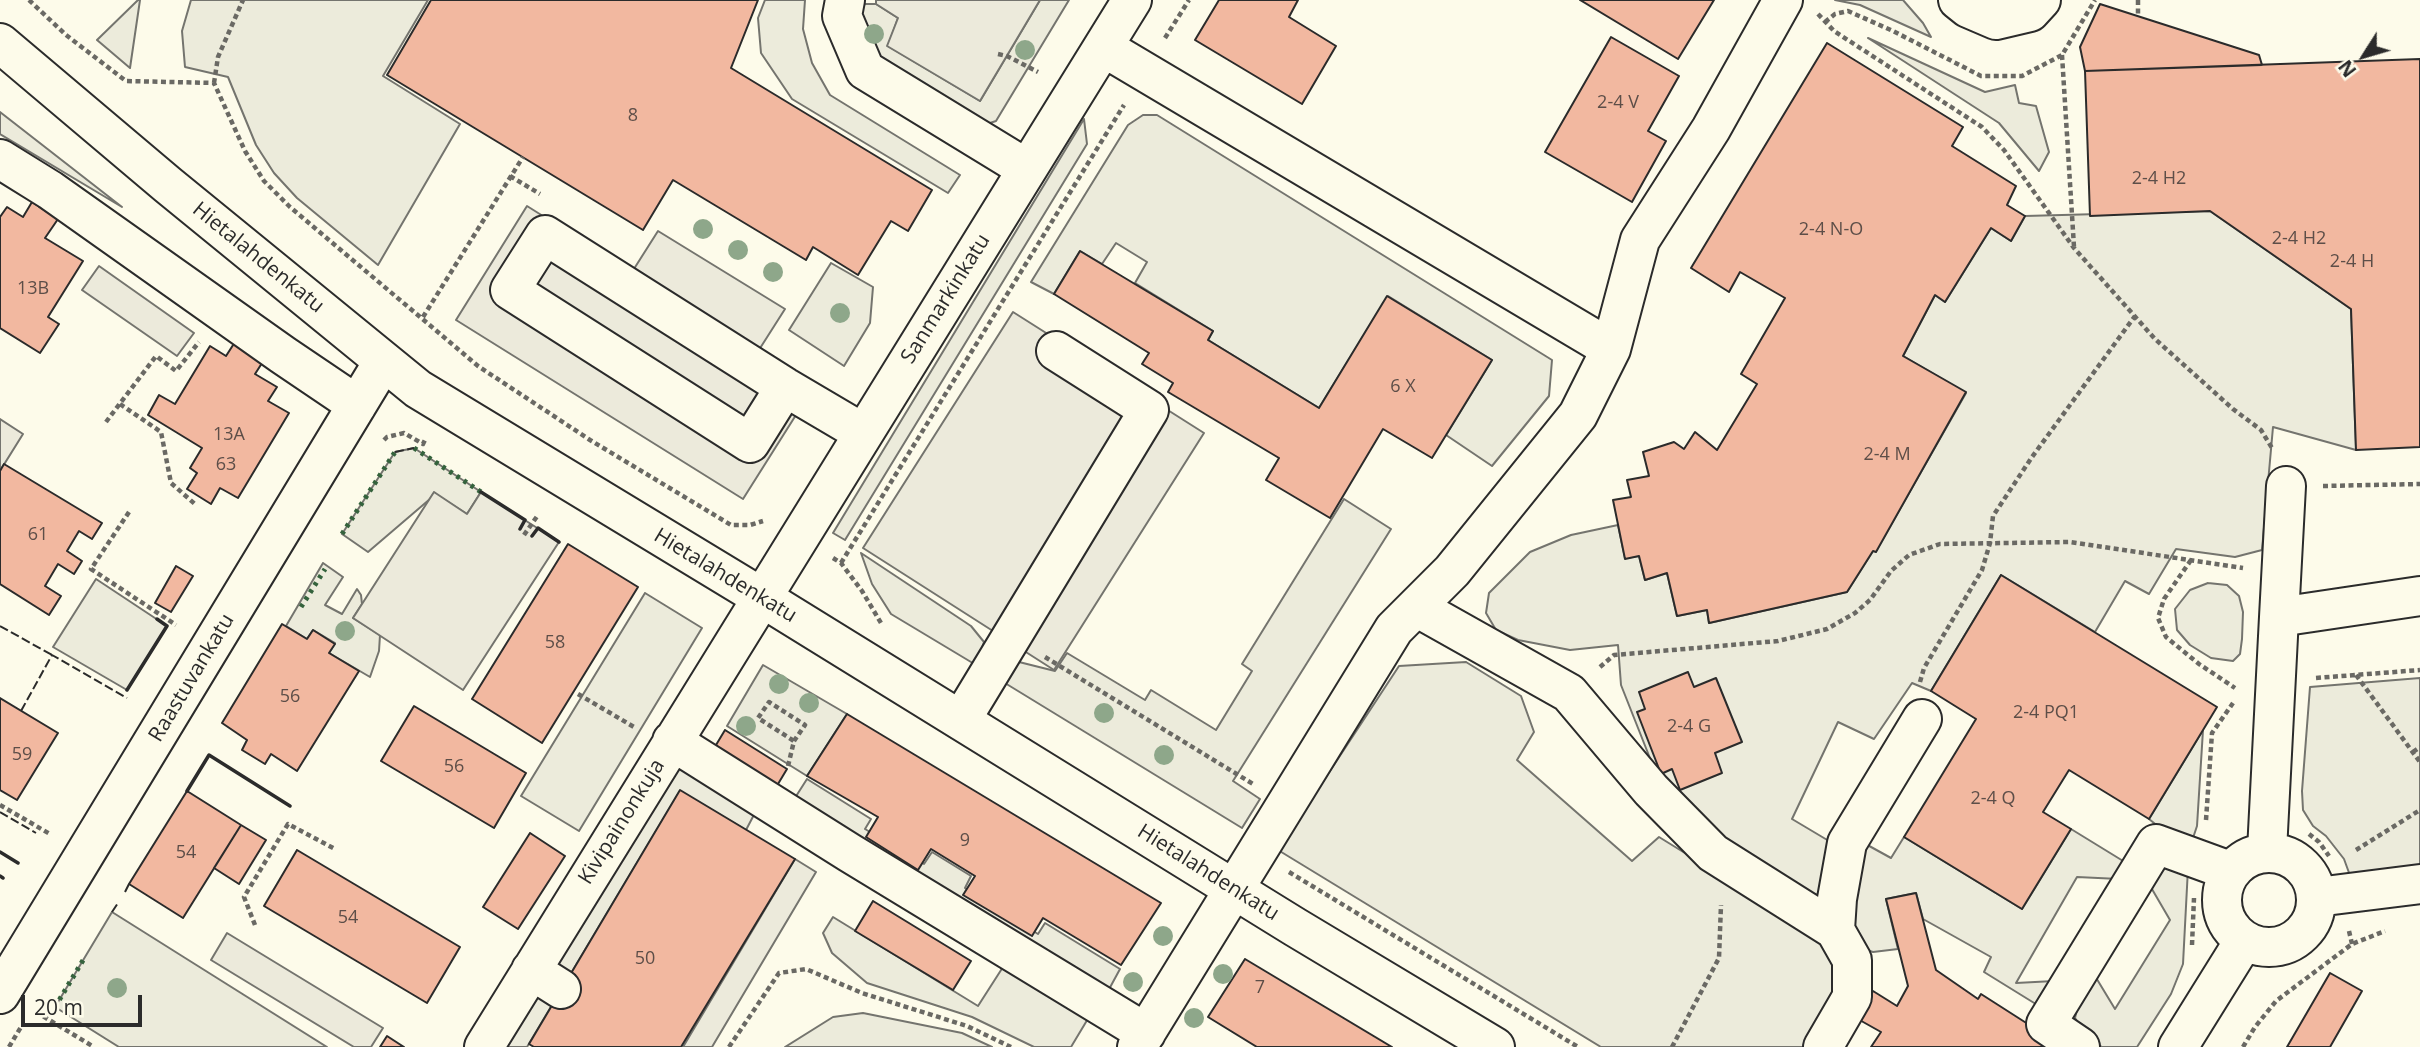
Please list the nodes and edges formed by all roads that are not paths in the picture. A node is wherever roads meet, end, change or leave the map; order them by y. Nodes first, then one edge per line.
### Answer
1 (845, 0) edge
2 (1132, 0) edge
3 (1958, 0) edge
4 (2041, 0) edge
5 (1798, 4) edge
6 (0, 43) edge
7 (1102, 47) junction
8 (0, 159) edge
9 (1027, 169) junction
10 (1611, 349) junction
11 (1056, 351) dead end
12 (383, 362) junction
13 (785, 387) junction
14 (357, 405) junction
15 (863, 433) junction
16 (2286, 486) road end
17 (761, 597) junction
18 (2420, 597) edge
19 (1416, 607) junction
20 (2279, 617) junction
21 (1922, 719) road end
22 (961, 720) junction
23 (670, 744) junction
24 (2267, 851) junction
25 (2214, 865) junction
26 (2420, 884) edge
27 (1234, 889) junction
28 (2317, 897) junction
29 (1835, 930) junction
30 (2244, 941) junction
31 (16, 1002) edge
32 (1141, 1040) edge
33 (484, 1047) edge
34 (1495, 1047) edge
35 (1823, 1047) edge
36 (2080, 1047) edge
37 (2178, 1047) edge

1 - 9 main road
2 - 7 main road, Sanmarkinkatu
3 - 4 main road
5 - 10 main road
6 - 12 main road, Hietalahdenkatu
7 - 9 main road, Sanmarkinkatu
7 - 10 main road
8 - 14 main road
9 - 15 main road, Sanmarkinkatu
10 - 19 main road
11 - 22 main road
12 - 14 main road, Raastuvankatu
12 - 17 main road, Hietalahdenkatu
13 - 13 main road
13 - 15 main road
14 - 31 main road, Raastuvankatu
15 - 17 main road, Sanmarkinkatu
16 - 20 main road
17 - 22 main road, Hietalahdenkatu
17 - 23 main road, Kivipainonkuja
18 - 20 main road
19 - 27 main road
19 - 29 main road
20 - 24 main road
21 - 29 main road
22 - 27 main road, Hietalahdenkatu
23 - 32 main road
23 - 33 main road, Kivipainonkuja
24 - 25 main road
24 - 28 main road
25 - 30 main road
25 - 36 main road
26 - 28 main road
27 - 32 main road
27 - 34 main road, Hietalahdenkatu
28 - 30 main road
29 - 35 main road
30 - 37 main road

